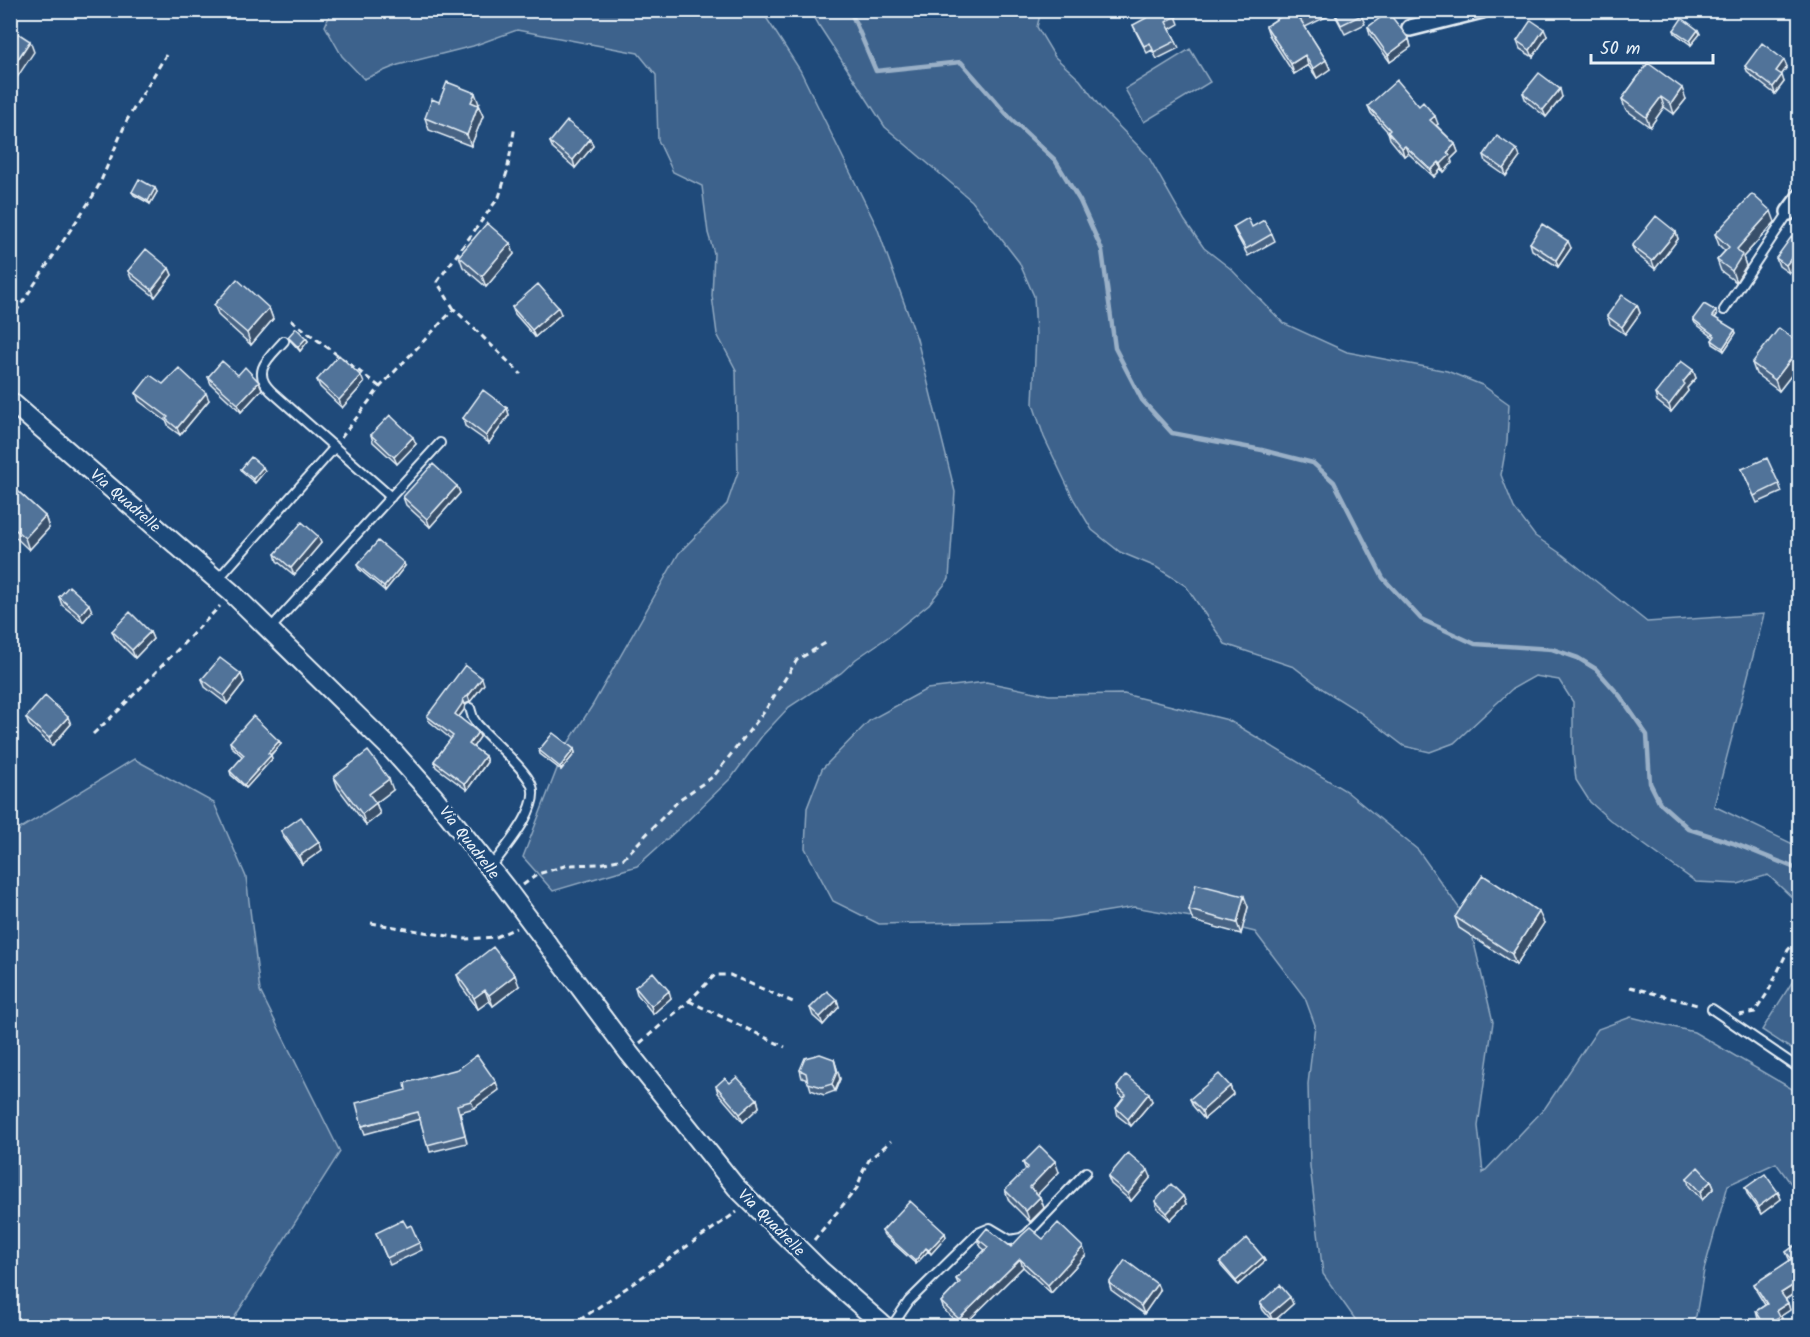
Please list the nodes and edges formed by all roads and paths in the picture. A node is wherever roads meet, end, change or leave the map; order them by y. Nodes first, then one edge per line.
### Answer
1 (1482, 10) edge
2 (1410, 28) dead end
3 (166, 55) dead end
4 (515, 126) dead end
5 (1800, 197) edge
6 (1789, 212) joint
7 (454, 309) junction
8 (1724, 310) dead end
9 (291, 320) dead end
10 (10, 321) edge
11 (284, 341) dead end
12 (521, 374) dead end
13 (380, 387) junction
14 (10, 401) edge
15 (440, 442) dead end
16 (335, 447) junction
17 (391, 497) junction
18 (216, 580) junction
19 (232, 593) junction
20 (270, 629) junction
21 (829, 641) dead end
22 (470, 708) dead end
23 (93, 734) dead end
24 (490, 868) junction
25 (511, 895) junction
26 (531, 921) junction
27 (371, 923) dead end
28 (1800, 937) edge
29 (1630, 987) dead end
30 (689, 1001) junction
31 (793, 1002) dead end
32 (1712, 1009) junction
33 (785, 1047) dead end
34 (628, 1053) junction
35 (1800, 1069) edge
36 (891, 1141) dead end
37 (1086, 1172) dead end
38 (751, 1202) junction
39 (803, 1253) junction
40 (571, 1326) edge
41 (884, 1326) edge
42 (892, 1326) edge

1 - 2 street
3 - 10 path
4 - 7 path
5 - 6 street
6 - 8 lane
7 - 12 path
7 - 13 path
9 - 13 path
11 - 16 lane
13 - 16 path
14 - 18 street, Via Quadrelle
15 - 17 lane
16 - 17 lane
16 - 18 lane
17 - 20 lane
18 - 19 street, Via Quadrelle
19 - 20 street, Via Quadrelle
19 - 23 path
20 - 24 street, Via Quadrelle
21 - 25 path
22 - 24 lane
24 - 25 street, Via Quadrelle
25 - 26 street, Via Quadrelle
26 - 27 path
26 - 34 street, Via Quadrelle
28 - 32 path
29 - 32 path
30 - 31 path
30 - 33 path
30 - 34 path
32 - 35 lane
34 - 38 street, Via Quadrelle
36 - 39 path
37 - 42 lane
38 - 39 street, Via Quadrelle
38 - 40 path
39 - 41 street, Via Quadrelle

